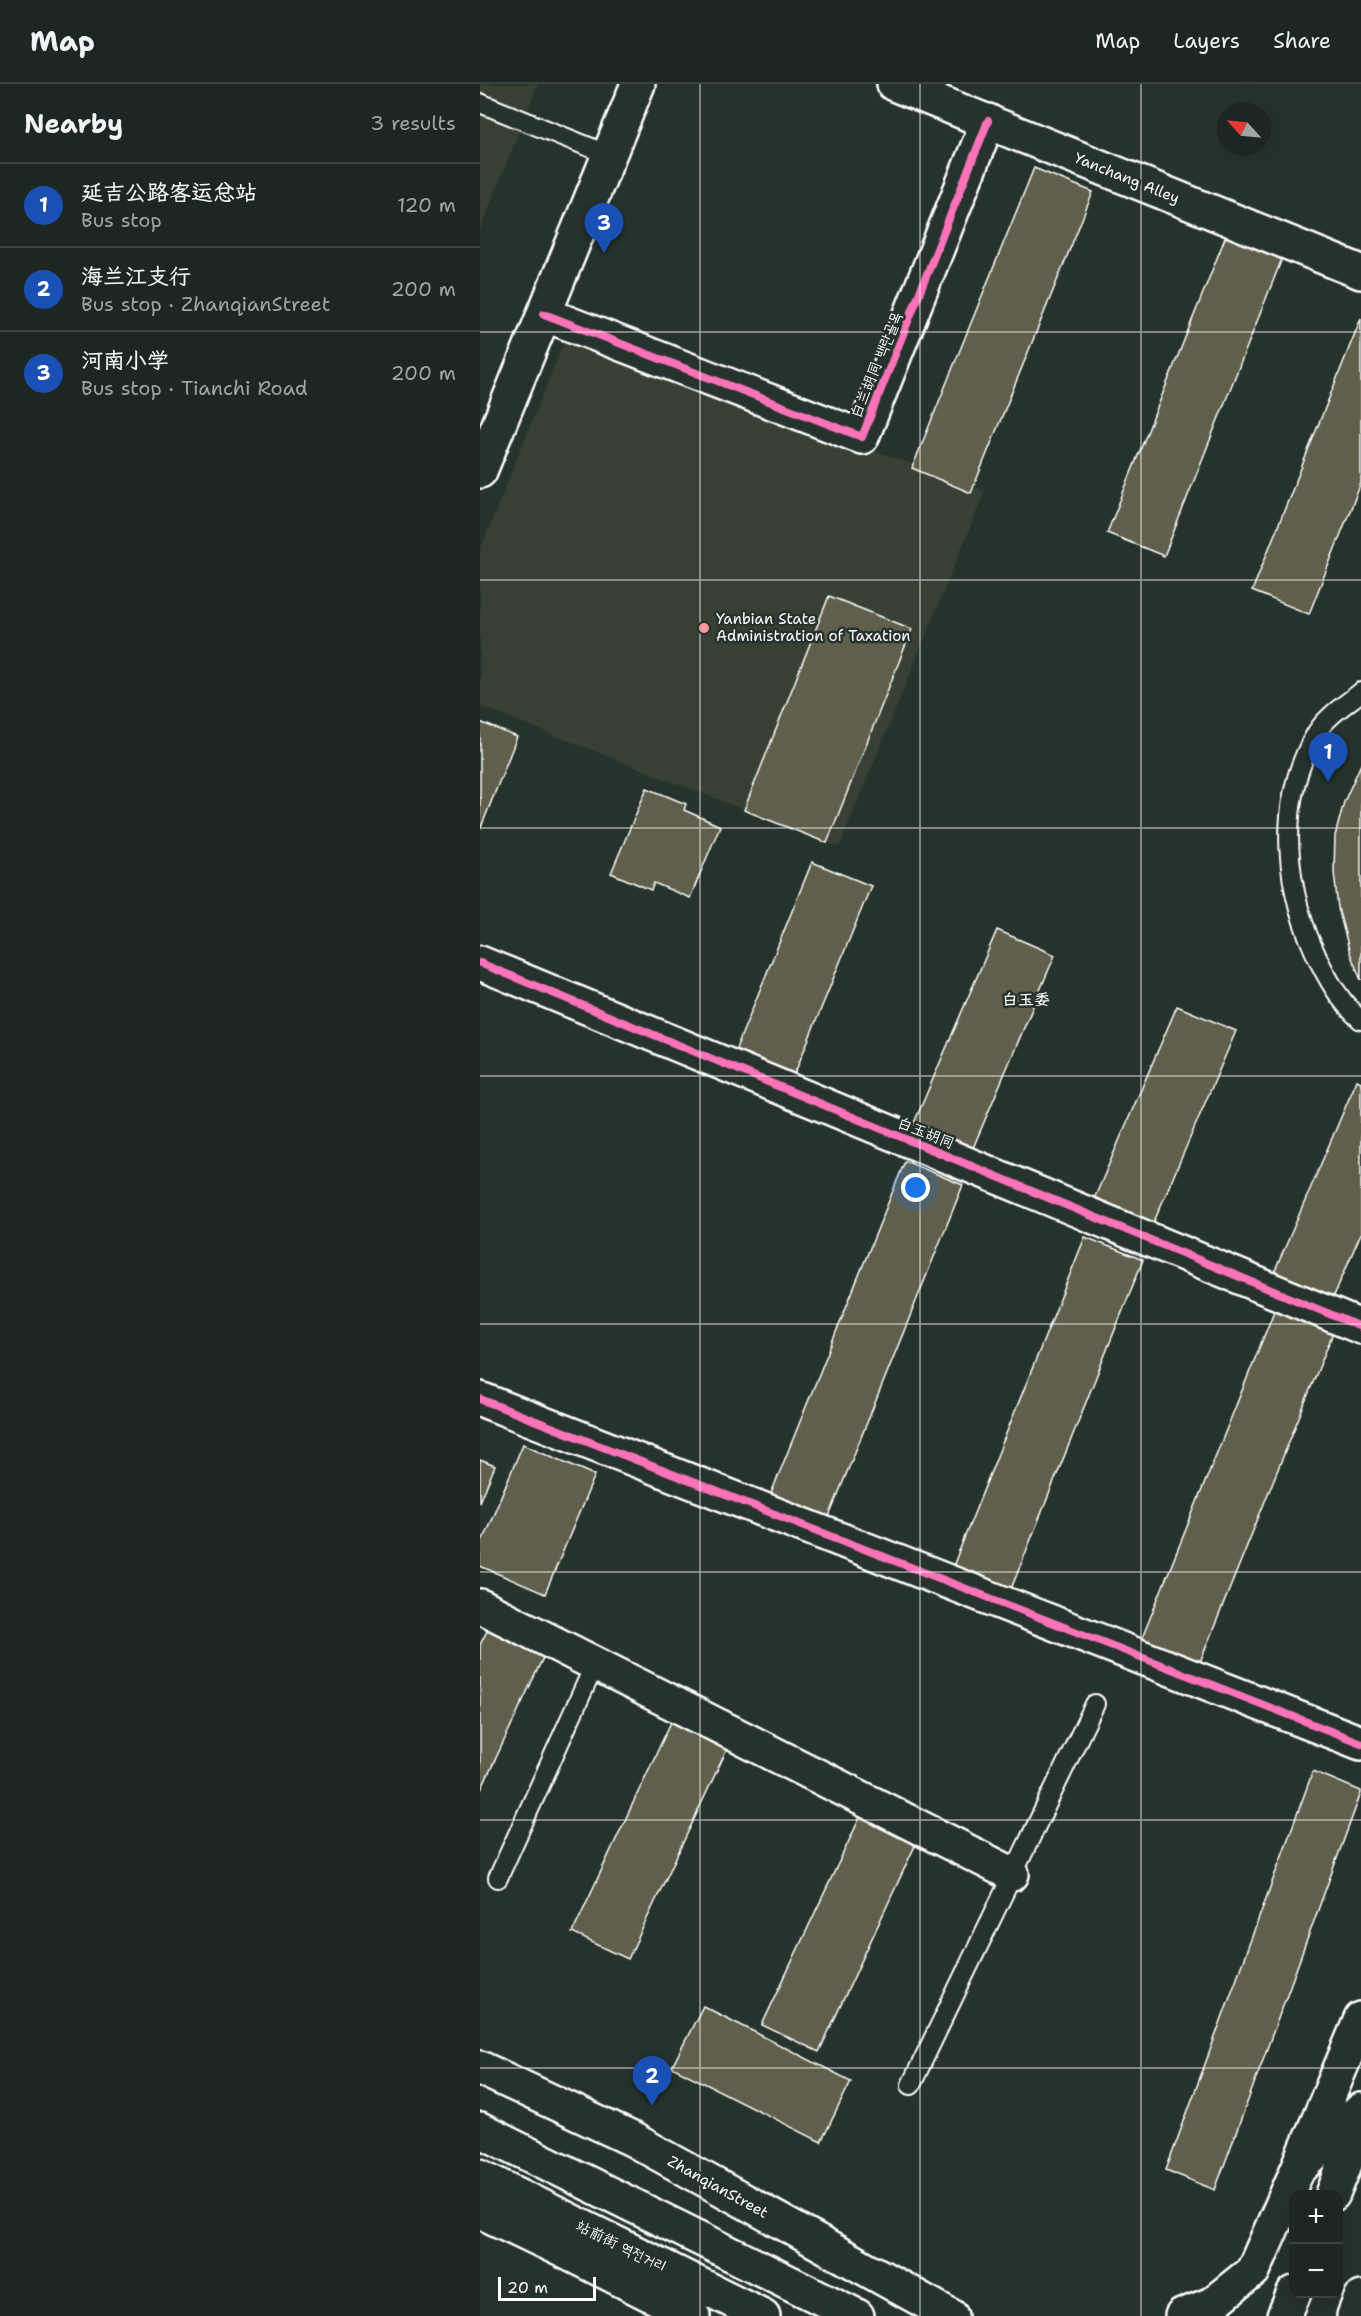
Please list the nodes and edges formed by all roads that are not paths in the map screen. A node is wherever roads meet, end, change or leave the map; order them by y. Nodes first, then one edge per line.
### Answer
1 (638, 84) edge
2 (894, 84) edge
3 (480, 103) edge
4 (988, 122) junction
5 (609, 155) junction
6 (1361, 272) edge
7 (544, 314) junction
8 (480, 471) edge
9 (1361, 692) edge
10 (480, 963) edge
11 (1361, 1020) edge
12 (1361, 1327) edge
13 (480, 1399) edge
14 (480, 1606) edge
15 (595, 1664) junction
16 (1095, 1704) dead end
17 (1361, 1743) edge
18 (1012, 1874) junction
19 (498, 1878) dead end
20 (1361, 2019) edge
21 (480, 2068) edge
22 (910, 2085) dead end
23 (1361, 2110) edge
24 (1361, 2124) edge
25 (480, 2130) edge
26 (1297, 2171) junction
27 (480, 2176) edge
28 (1335, 2190) edge
29 (480, 2211) edge
30 (1291, 2298) edge
31 (1361, 2298) edge
32 (693, 2316) edge
33 (763, 2316) edge
34 (857, 2316) edge
35 (951, 2316) edge
36 (1182, 2316) edge
37 (1284, 2316) edge
38 (1354, 2316) edge

1 - 5 street
2 - 4 street, Yanchang Alley
3 - 5 lane
4 - 6 street, Yanchang Alley
4 - 7 street, 白兰胡同 백란골목
5 - 7 street
7 - 8 street
9 - 11 lane
10 - 12 street, 白玉胡同
13 - 17 street
14 - 15 street
15 - 18 street
15 - 19 lane
16 - 18 lane
18 - 22 lane
20 - 26 street
21 - 35 street, ZhanqianStreet
23 - 26 street
24 - 28 street
25 - 34 street
26 - 36 street
27 - 33 street, 站前街 역전거리
29 - 32 street
30 - 37 street
31 - 38 street

